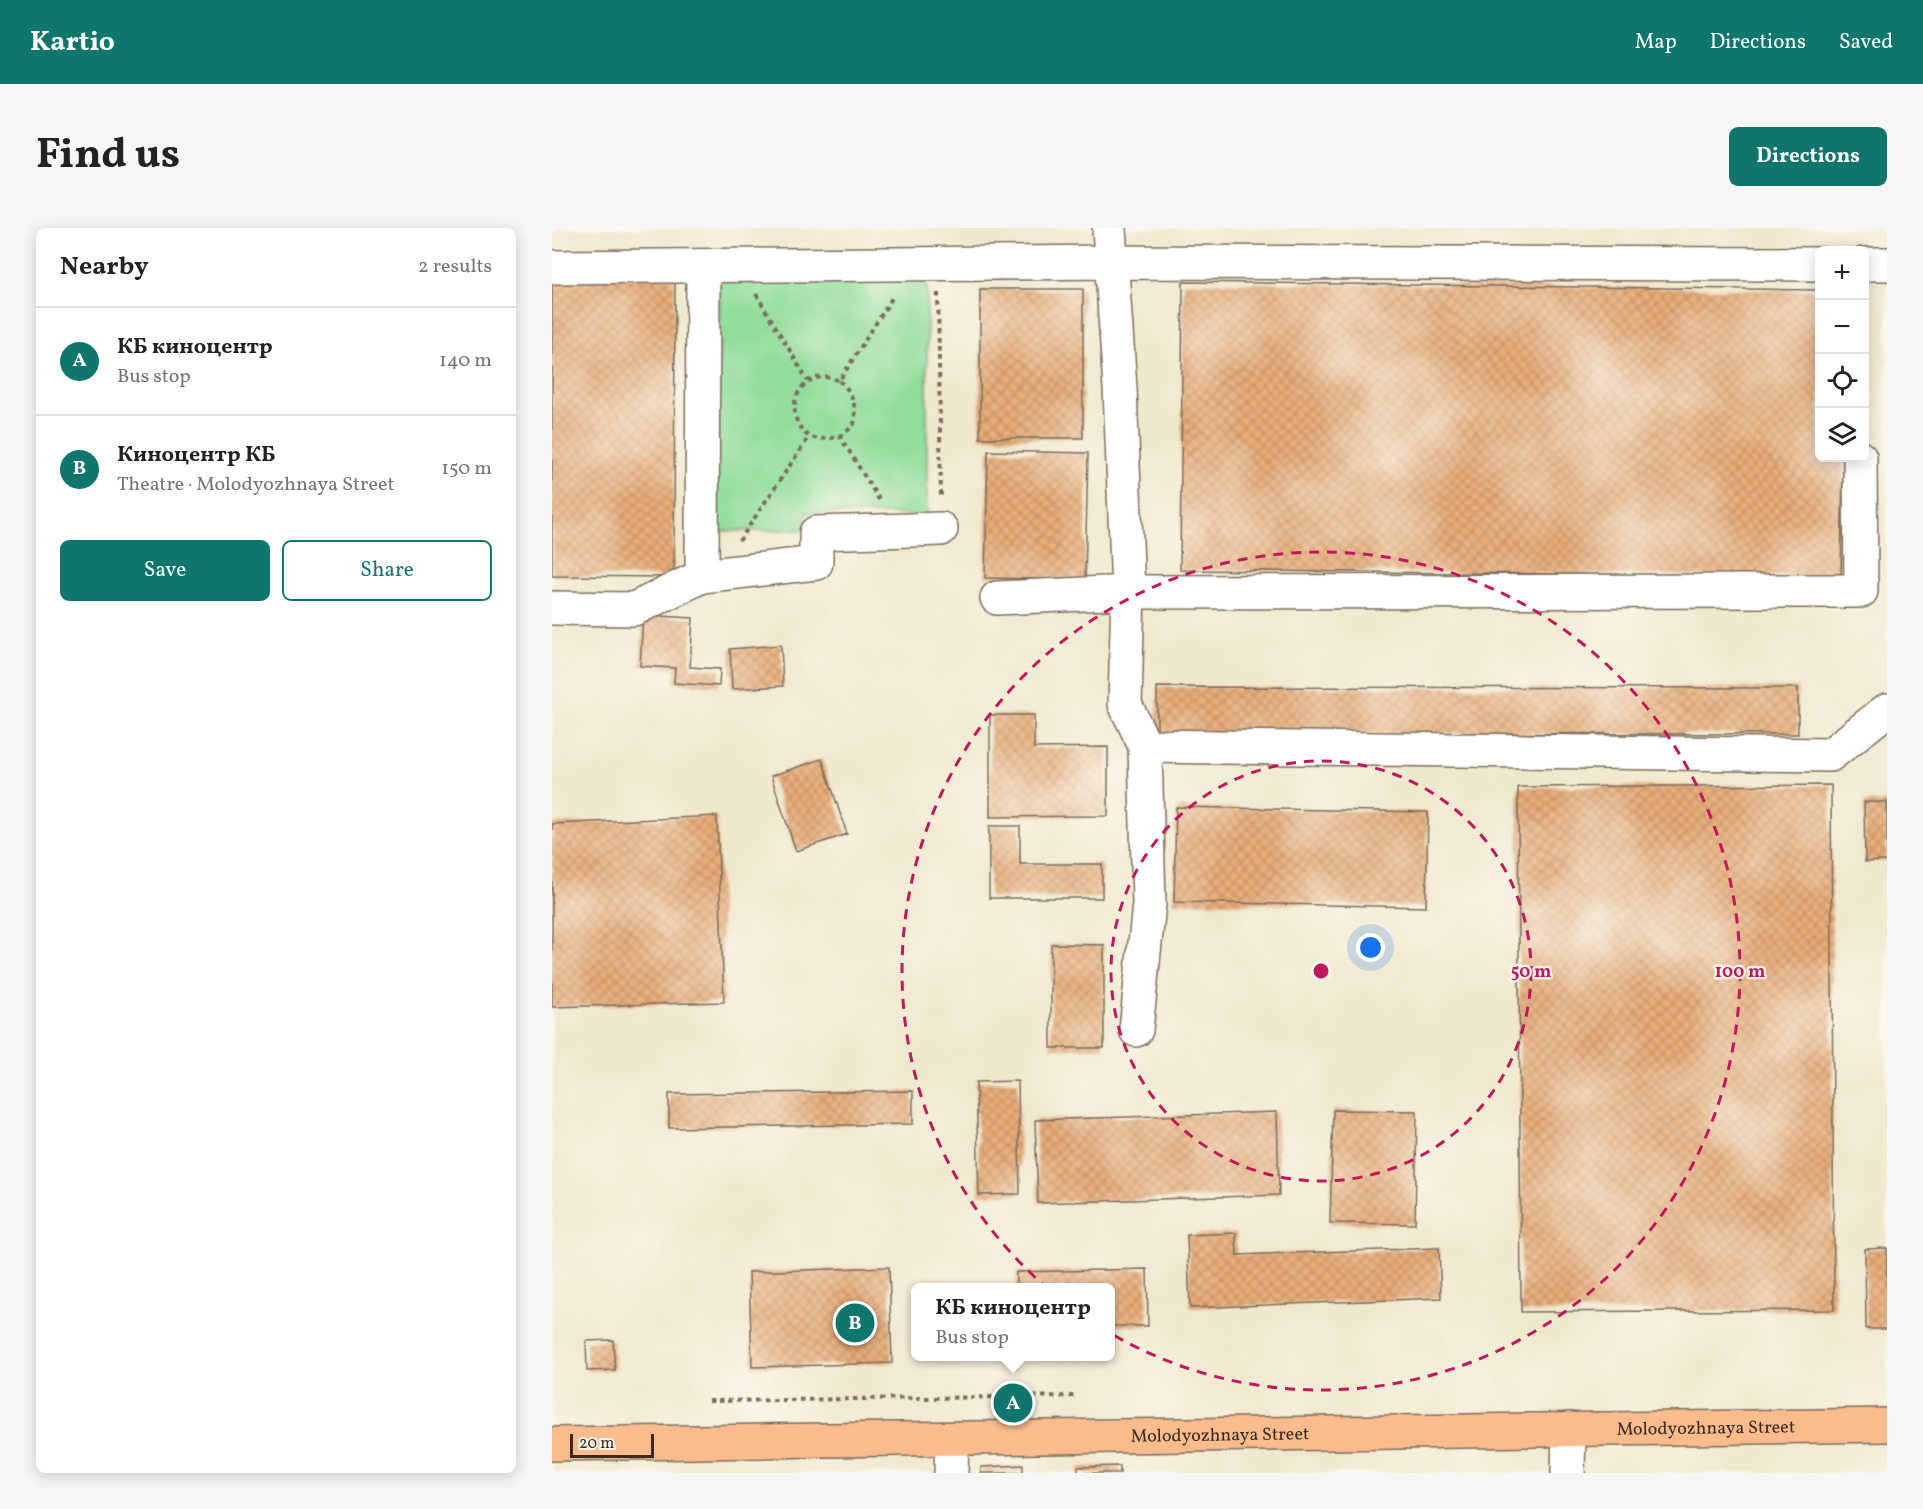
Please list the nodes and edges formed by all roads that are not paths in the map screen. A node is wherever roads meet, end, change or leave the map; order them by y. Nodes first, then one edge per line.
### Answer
1 (1109, 228) edge
2 (1110, 262) junction
3 (1815, 264) edge
4 (1869, 264) edge
5 (1887, 264) edge
6 (703, 266) junction
7 (552, 267) edge
8 (1860, 462) edge
9 (941, 529) road end
10 (710, 575) junction
11 (1128, 592) junction
12 (997, 598) dead end
13 (552, 608) edge
14 (1887, 710) edge
15 (1145, 746) junction
16 (1136, 1030) dead end
17 (1887, 1425) edge
18 (1569, 1429) junction
19 (952, 1440) junction
20 (552, 1444) edge
21 (951, 1473) edge
22 (1568, 1473) edge

1 - 2 street
2 - 3 street
2 - 6 street
2 - 11 street
4 - 5 street
6 - 7 street
6 - 10 street
8 - 11 street
9 - 10 street
10 - 13 street
11 - 12 street
11 - 15 street
14 - 15 street
15 - 16 street
17 - 18 main road, Molodyozhnaya Street
18 - 19 main road, Molodyozhnaya Street
18 - 22 street
19 - 20 main road, Molodyozhnaya Street
19 - 21 street

